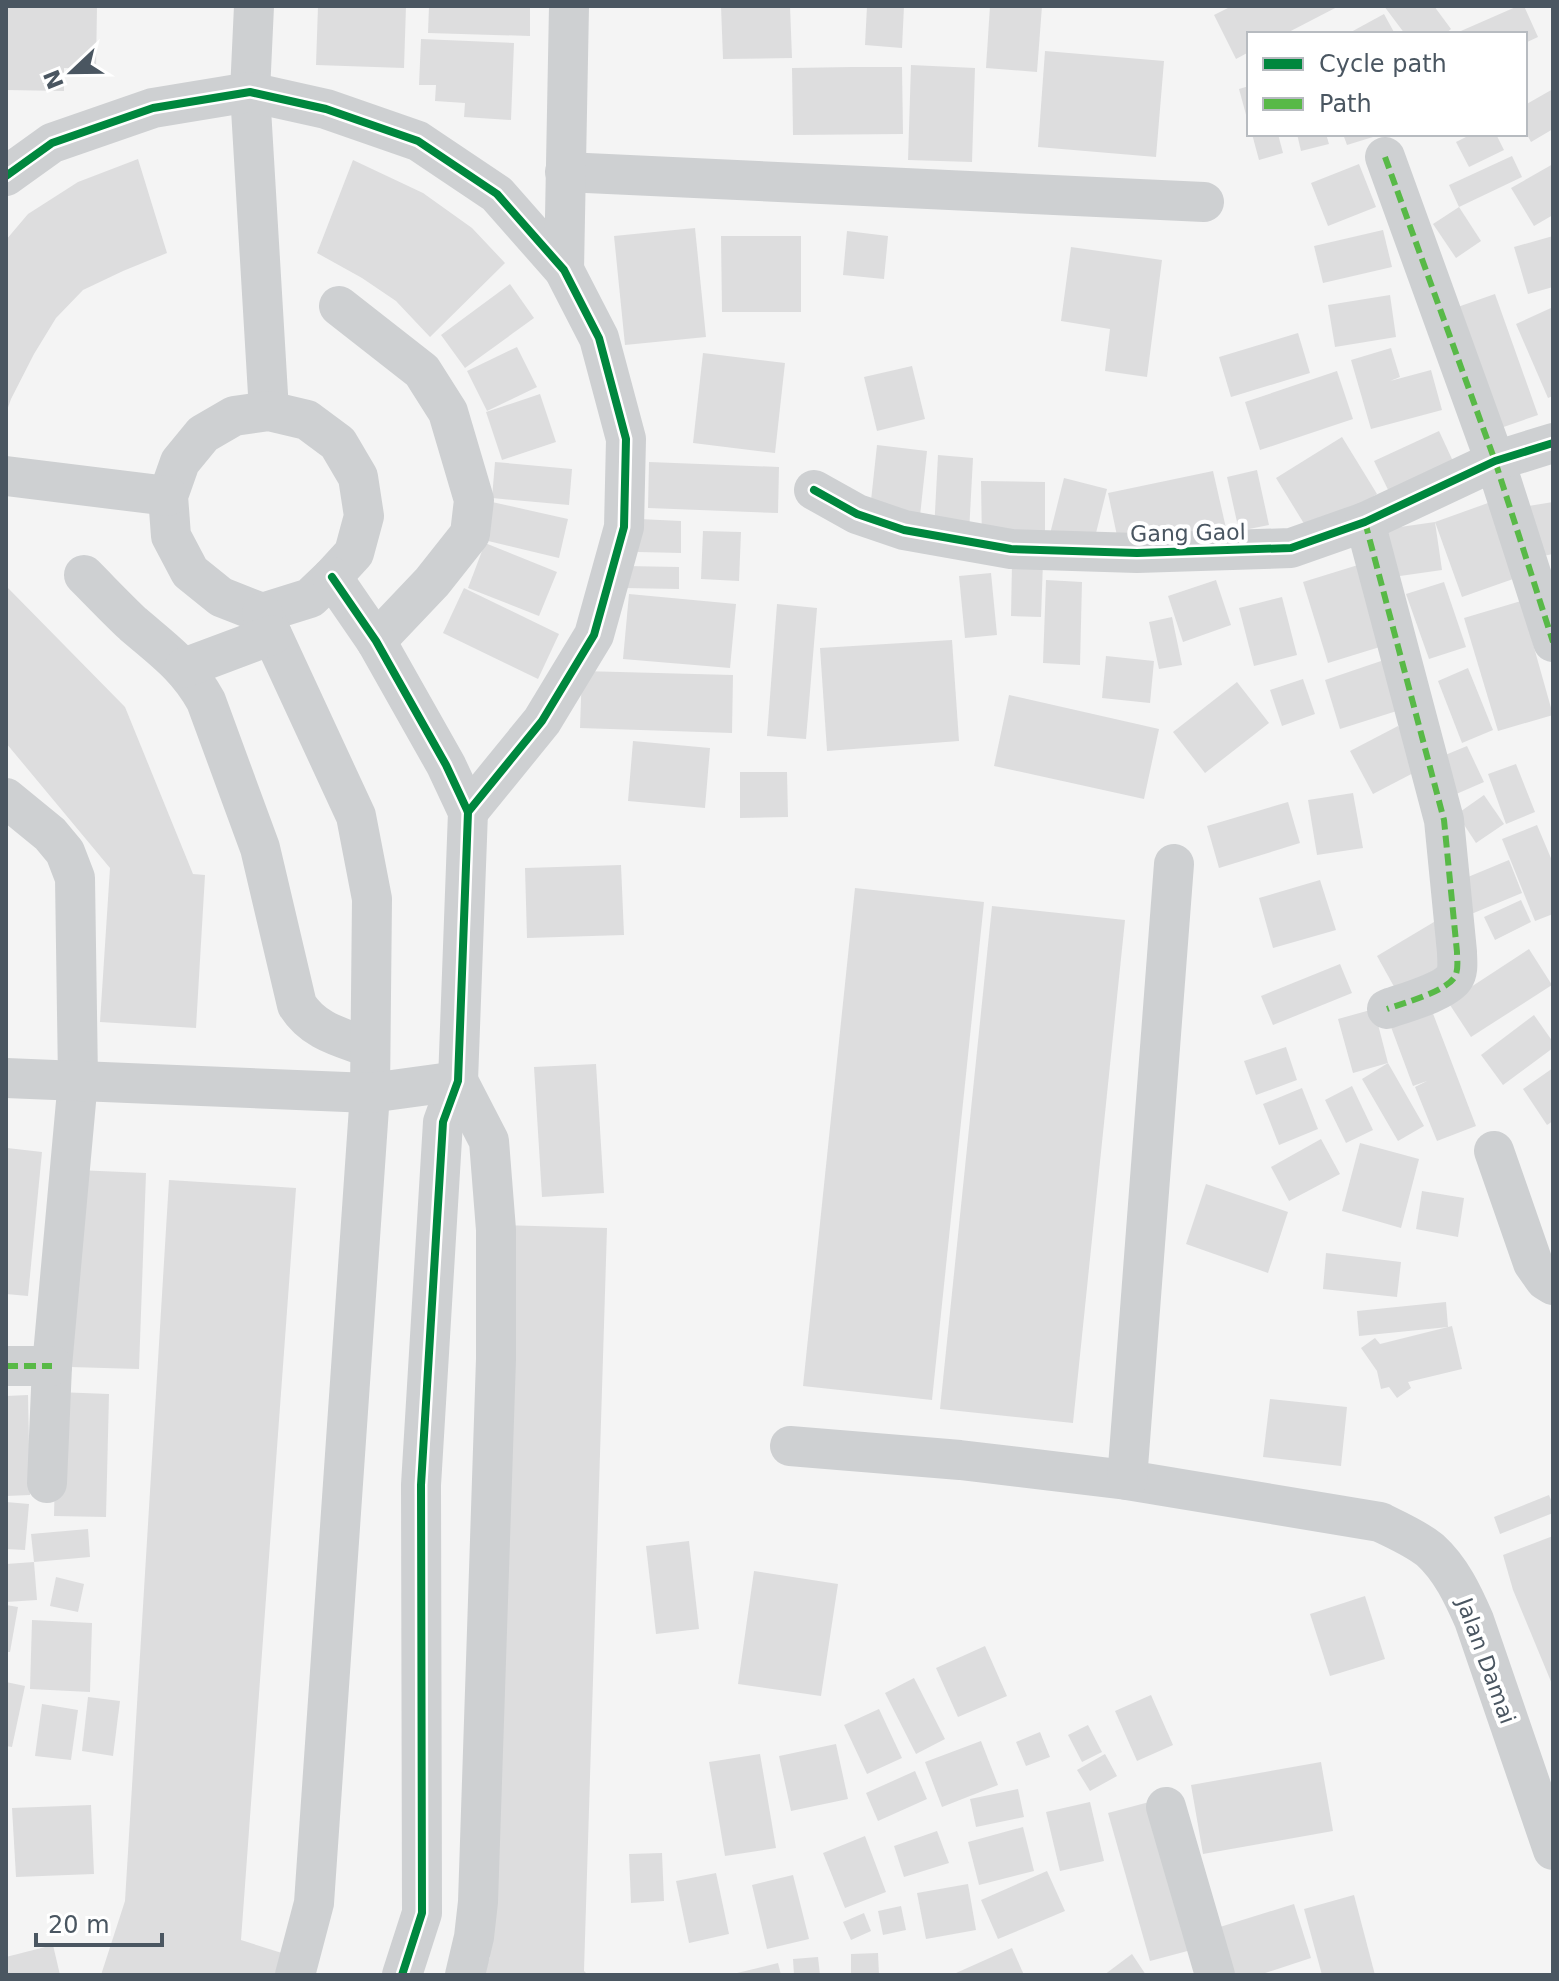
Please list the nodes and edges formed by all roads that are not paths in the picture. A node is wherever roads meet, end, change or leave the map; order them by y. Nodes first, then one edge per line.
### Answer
1 (254, 6) edge
2 (569, 6) edge
3 (250, 92) junction
4 (1385, 157) dead end
5 (565, 172) junction
6 (6, 176) edge
7 (1204, 202) dead end
8 (564, 270) junction
9 (339, 306) dead end
10 (269, 411) junction
11 (1553, 443) edge
12 (1495, 461) junction
13 (6, 476) edge
14 (814, 490) dead end
15 (168, 496) junction
16 (1365, 522) junction
17 (84, 575) dead end
18 (332, 577) junction
19 (267, 624) junction
20 (376, 641) junction
21 (1553, 642) edge
22 (184, 668) junction
23 (6, 798) edge
24 (468, 812) junction
25 (1174, 864) dead end
26 (1387, 1009) dead end
27 (370, 1048) junction
28 (6, 1078) edge
29 (78, 1080) junction
30 (458, 1081) junction
31 (370, 1093) junction
32 (1494, 1151) dead end
33 (1553, 1285) edge
34 (6, 1366) edge
35 (52, 1366) junction
36 (790, 1446) dead end
37 (1127, 1480) junction
38 (47, 1483) dead end
39 (1166, 1807) dead end
40 (1553, 1850) edge
41 (295, 1975) edge
42 (402, 1975) edge
43 (465, 1975) edge
44 (1215, 1975) edge

1 - 3 street
2 - 5 street
3 - 6 street
3 - 8 street
3 - 10 street
4 - 12 street
5 - 7 street
5 - 8 street
8 - 24 street
9 - 20 street
10 - 15 street
10 - 18 street
11 - 12 street, Gang Gaol
12 - 16 street, Gang Gaol
12 - 21 street
13 - 15 street
14 - 16 street, Gang Gaol
15 - 19 street
16 - 26 street
17 - 22 street
18 - 19 street
18 - 20 street
19 - 22 street
19 - 27 street
20 - 24 street
22 - 27 street
23 - 29 street
24 - 30 street
25 - 37 street
27 - 31 street
28 - 29 street
29 - 31 street
29 - 35 street
30 - 31 street
30 - 42 street
30 - 43 street
31 - 41 street
32 - 33 street
34 - 35 street
35 - 38 street
36 - 37 street, Jalan Damai
37 - 40 street, Jalan Damai
39 - 44 street

